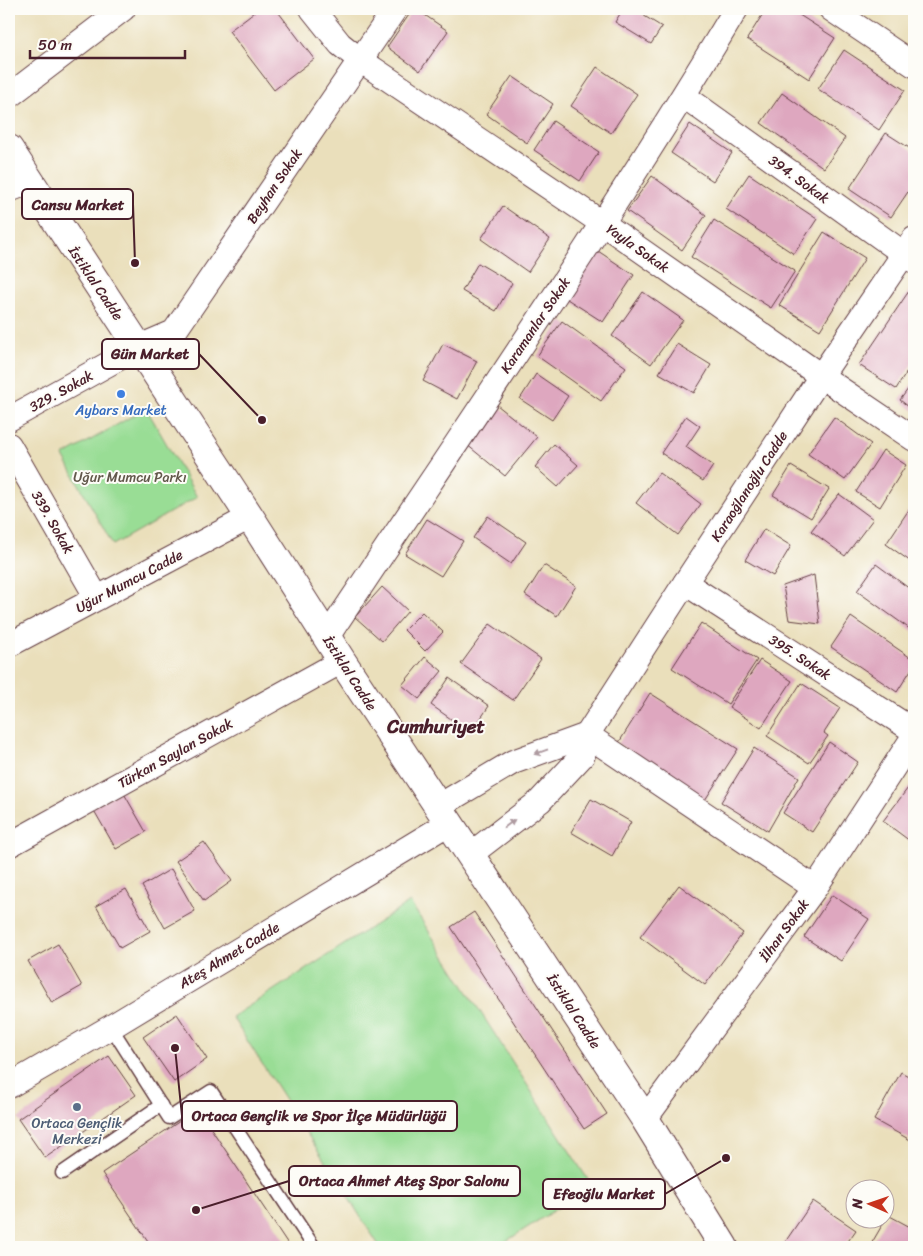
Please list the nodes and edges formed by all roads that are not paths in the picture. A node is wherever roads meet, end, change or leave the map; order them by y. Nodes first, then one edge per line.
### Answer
1 (122, 9) edge
2 (312, 9) edge
3 (395, 9) edge
4 (736, 9) edge
5 (831, 9) edge
6 (360, 60) junction
7 (914, 65) edge
8 (9, 96) edge
9 (684, 96) junction
10 (9, 149) edge
11 (19, 186) edge
12 (602, 223) junction
13 (911, 251) edge
14 (139, 347) junction
15 (820, 376) junction
16 (9, 419) edge
17 (914, 439) edge
18 (9, 445) edge
19 (250, 517) junction
20 (685, 582) junction
21 (97, 598) junction
22 (327, 637) junction
23 (11, 638) edge
24 (342, 661) junction
25 (914, 732) edge
26 (587, 736) junction
27 (914, 736) edge
28 (444, 815) junction
29 (9, 845) edge
30 (470, 854) junction
31 (815, 888) junction
32 (111, 1027) junction
33 (9, 1086) edge
34 (161, 1105) junction
35 (645, 1119) junction
36 (62, 1173) dead end
37 (314, 1247) edge
38 (724, 1247) edge

1 - 8 street
2 - 6 street, Yayla Sokak
3 - 6 street, Beyhan Sokak
4 - 9 street, Karamanlar Sokak
5 - 7 street
6 - 12 street, Yayla Sokak
6 - 14 street, Beyhan Sokak
9 - 12 street, Karamanlar Sokak
9 - 13 street, 394. Sokak
10 - 11 street, İstiklal Cadde
11 - 14 street, İstiklal Cadde
12 - 15 street, Yayla Sokak
12 - 22 street, Karamanlar Sokak
13 - 15 street, Karaoğlanoğlu Cadde
14 - 16 street, 329. Sokak
14 - 19 street, İstiklal Cadde
15 - 17 street, Yayla Sokak
15 - 20 street, Karaoğlanoğlu Cadde
18 - 21 street, 339. Sokak
19 - 21 street, Uğur Mumcu Cadde
19 - 22 street, İstiklal Cadde
20 - 25 street, 395. Sokak
20 - 26 street, Karaoğlanoğlu Cadde
21 - 23 street, Uğur Mumcu Cadde
22 - 24 street, İstiklal Cadde
24 - 28 street, İstiklal Cadde
24 - 29 street, Türkan Saylan Sokak
26 -> 28 street
30 -> 26 street, Karaoğlanoğlu Cadde
26 - 31 street
27 - 31 street, İlhan Sokak
28 - 30 street, İstiklal Cadde
28 - 32 street, Ateş Ahmet Cadde
30 - 35 street, İstiklal Cadde
31 - 35 street, İlhan Sokak
32 - 33 street, Ateş Ahmet Cadde
32 - 34 lane
34 - 36 lane
34 - 37 lane
35 - 38 street, İstiklal Cadde

